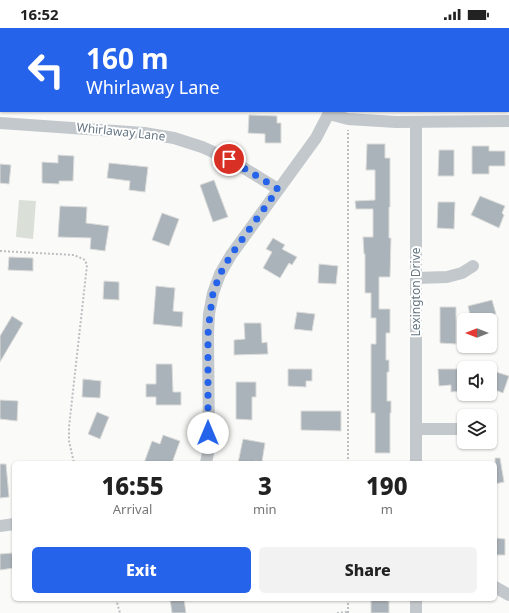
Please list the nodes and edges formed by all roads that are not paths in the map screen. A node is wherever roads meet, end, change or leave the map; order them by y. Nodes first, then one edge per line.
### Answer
1 (330, 112) edge
2 (509, 121) edge
3 (0, 122) edge
4 (416, 122) junction
5 (278, 189) junction
6 (473, 266) dead end
7 (416, 278) junction
8 (416, 429) junction
9 (457, 429) edge
10 (206, 461) edge
11 (416, 461) edge
12 (12, 524) edge
13 (0, 526) edge
14 (497, 588) edge
15 (509, 595) edge
16 (416, 601) edge
17 (416, 613) edge

1 - 4 street
1 - 5 street
2 - 4 street
3 - 5 street, Whirlaway Lane
4 - 7 street, Lexington Drive
5 - 10 street
6 - 7 street
7 - 8 street, Lexington Drive
8 - 9 street
8 - 11 street, Lexington Drive
12 - 13 street
14 - 15 street
16 - 17 street

